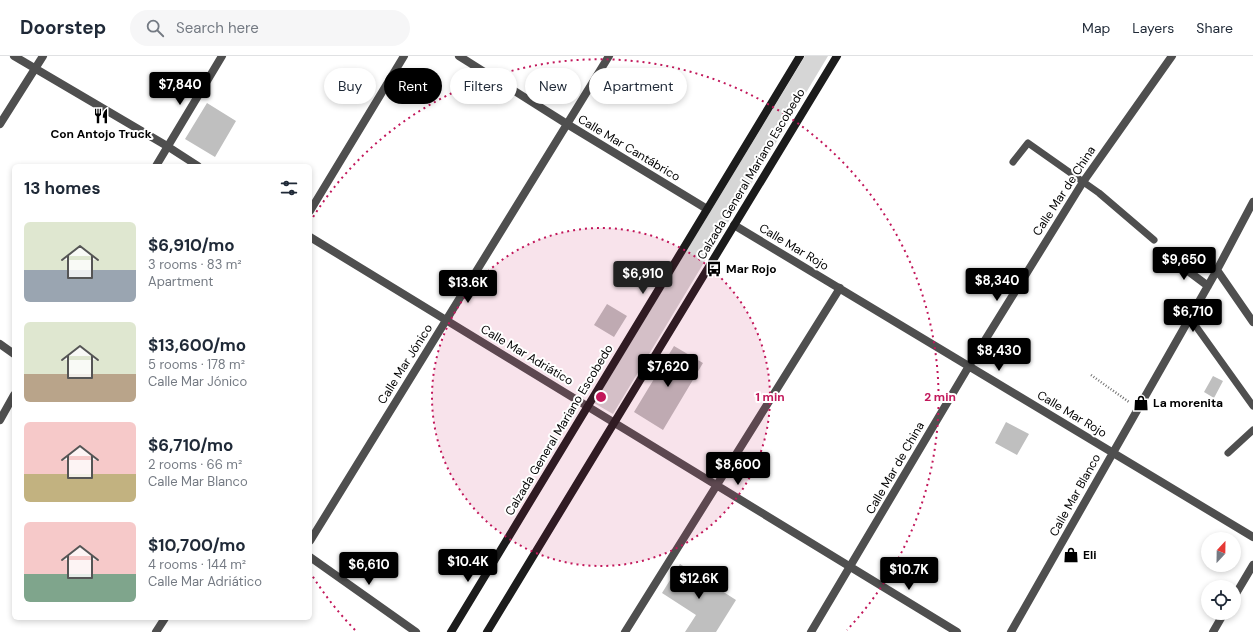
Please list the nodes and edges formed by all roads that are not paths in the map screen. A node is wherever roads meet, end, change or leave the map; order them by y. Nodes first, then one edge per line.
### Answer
1 (14, 56) edge
2 (42, 56) edge
3 (222, 56) edge
4 (404, 56) edge
5 (459, 56) edge
6 (609, 56) edge
7 (800, 56) edge
8 (837, 56) edge
9 (1172, 56) edge
10 (35, 69) junction
11 (0, 124) edge
12 (567, 124) junction
13 (167, 146) junction
14 (1013, 162) dead end
15 (157, 164) edge
16 (195, 164) edge
17 (1083, 182) junction
18 (1253, 202) edge
19 (312, 208) edge
20 (707, 209) junction
21 (734, 225) junction
22 (312, 238) edge
23 (1154, 240) dead end
24 (1172, 259) dead end
25 (1217, 270) junction
26 (1208, 286) junction
27 (840, 288) junction
28 (1190, 318) junction
29 (446, 320) junction
30 (1253, 322) edge
31 (0, 344) edge
32 (12, 353) edge
33 (969, 366) junction
34 (12, 399) edge
35 (588, 406) junction
36 (1253, 406) edge
37 (0, 420) edge
38 (614, 422) junction
39 (1253, 430) edge
40 (1112, 453) junction
41 (1228, 453) dead end
42 (716, 485) junction
43 (1253, 537) edge
44 (312, 538) edge
45 (312, 558) edge
46 (1253, 565) edge
47 (850, 567) junction
48 (1241, 585) edge
49 (164, 620) edge
50 (1220, 620) edge
51 (156, 632) edge
52 (416, 632) edge
53 (451, 632) edge
54 (487, 632) edge
55 (625, 632) edge
56 (811, 632) edge
57 (957, 632) edge
58 (1011, 632) edge
59 (1213, 632) edge

1 - 10 street
2 - 10 street
3 - 13 street
4 - 19 street
5 - 12 street, Calle Mar Cantábrico
6 - 12 street, Calle Mar Jónico
7 - 20 main road, Calzada General Mariano Escobedo
8 - 21 main road, Calzada General Mariano Escobedo
9 - 17 street, Calle Mar de China
10 - 11 street
10 - 13 street
12 - 20 street, Calle Mar Cantábrico
12 - 29 street, Calle Mar Jónico
13 - 15 street
13 - 16 street
14 - 17 lane
17 - 23 lane
17 - 33 street, Calle Mar de China
18 - 25 street, Calle Mar Blanco
20 - 35 main road, Calzada General Mariano Escobedo
21 - 27 street, Calle Mar Rojo
21 - 38 main road, Calzada General Mariano Escobedo
22 - 29 street, Calle Mar Adriático
24 - 26 street
25 - 26 street, Calle Mar Blanco
25 - 30 street
26 - 28 street, Calle Mar Blanco
27 - 33 street, Calle Mar Rojo
27 - 42 street
28 - 36 lane
28 - 40 street, Calle Mar Blanco
29 - 35 street, Calle Mar Adriático
29 - 44 street, Calle Mar Jónico
31 - 32 street
33 - 40 street, Calle Mar Rojo
33 - 47 street, Calle Mar de China
34 - 37 street
35 - 38 street, Calle Mar Adriático
35 - 53 main road, Calzada General Mariano Escobedo
38 - 42 street, Calle Mar Adriático
38 - 54 main road, Calzada General Mariano Escobedo
39 - 41 lane
40 - 43 street, Calle Mar Rojo
40 - 58 street, Calle Mar Blanco
42 - 47 street, Calle Mar Adriático
42 - 55 street
45 - 52 street
46 - 48 street
47 - 56 street, Calle Mar de China
47 - 57 street, Calle Mar Adriático
49 - 51 street
50 - 59 street

